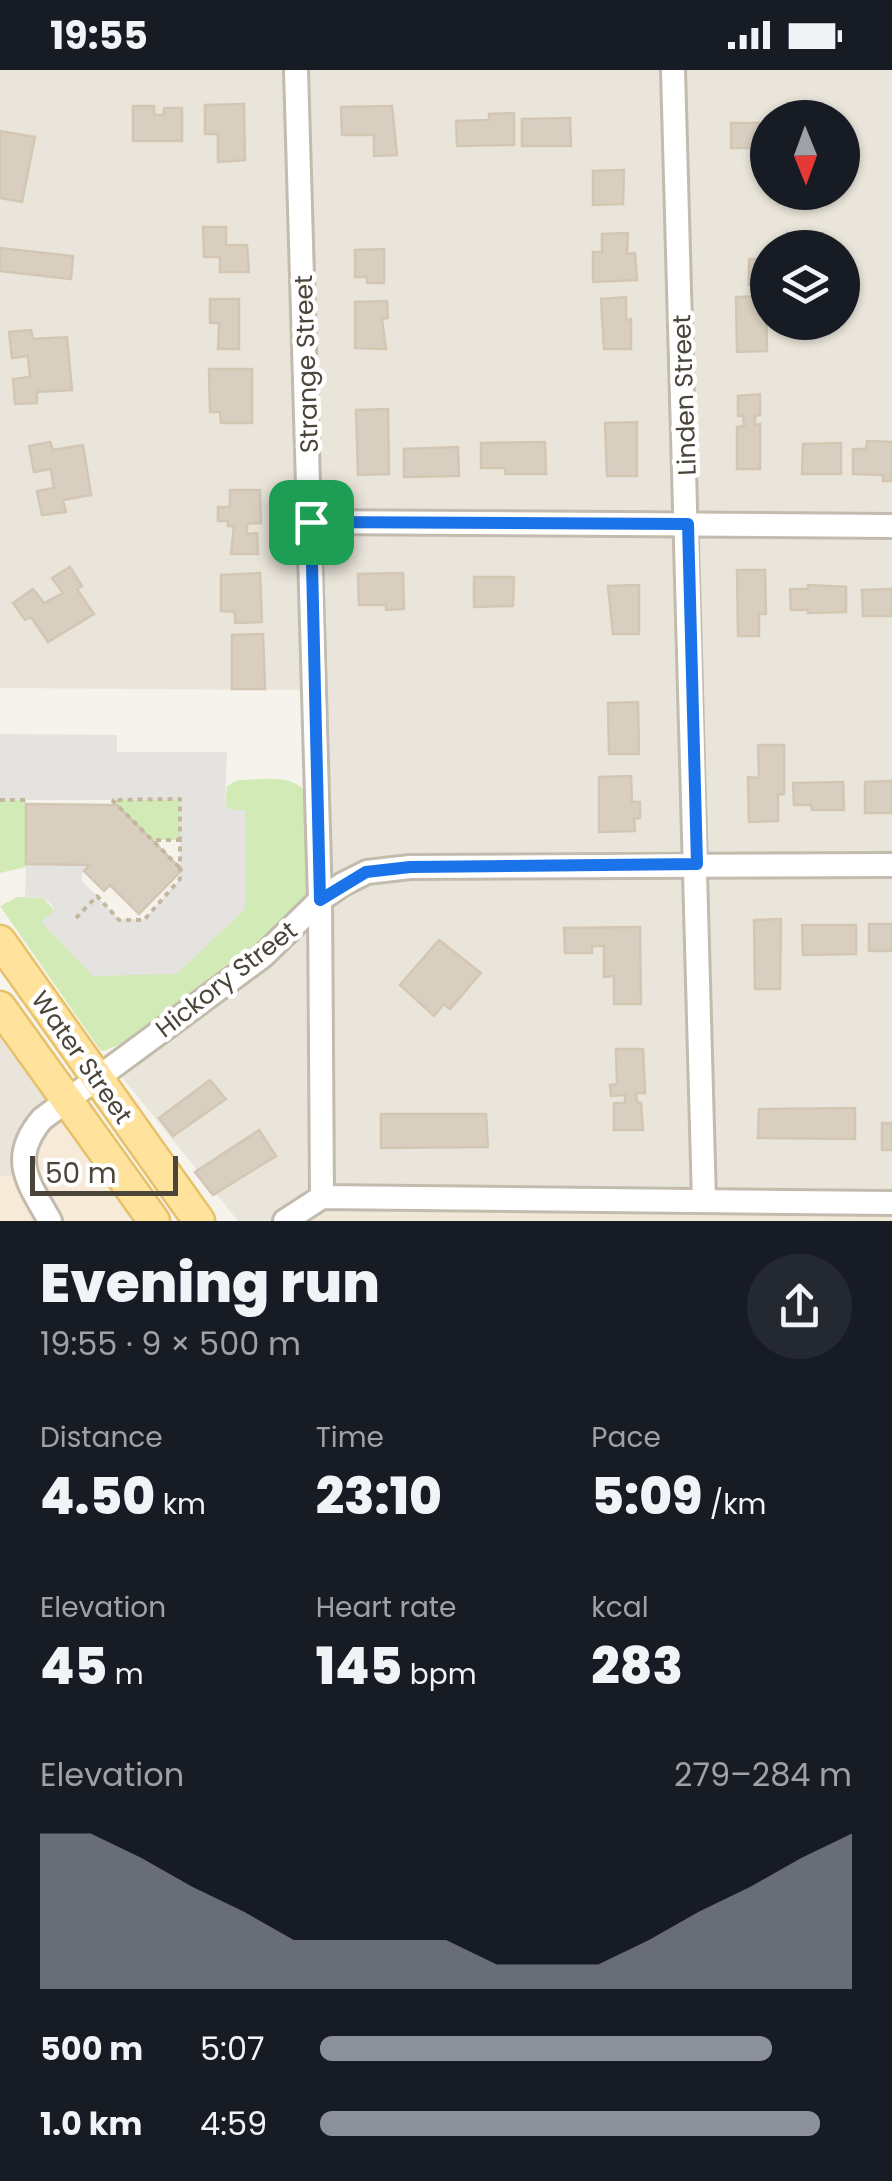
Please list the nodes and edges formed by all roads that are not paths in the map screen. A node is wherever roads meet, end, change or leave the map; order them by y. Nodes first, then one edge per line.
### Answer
1 (296, 70) edge
2 (673, 70) edge
3 (311, 522) junction
4 (688, 524) junction
5 (892, 526) edge
6 (697, 864) junction
7 (892, 865) edge
8 (320, 900) junction
9 (0, 941) edge
10 (0, 1007) edge
11 (96, 1078) junction
12 (66, 1100) junction
13 (322, 1197) junction
14 (704, 1201) junction
15 (892, 1203) edge
16 (50, 1221) edge
17 (154, 1221) edge
18 (199, 1221) edge
19 (285, 1221) edge

1 - 3 street, Strange Street
2 - 4 street, Linden Street
3 - 4 street
3 - 8 street, Strange Street
4 - 5 street
4 - 6 street, Linden Street
6 - 7 street, Hickory Street
6 - 8 street, Hickory Street
6 - 14 street, Linden Street
8 - 11 street, Hickory Street
8 - 13 street, Strange Street
9 - 11 main road, Water Street
10 - 12 main road, Water Street
11 - 12 street, Hickory Street
11 - 18 main road, Water Street
12 - 16 street, Hickory Street
12 - 17 main road, Water Street
13 - 14 street
13 - 19 street
14 - 15 street

